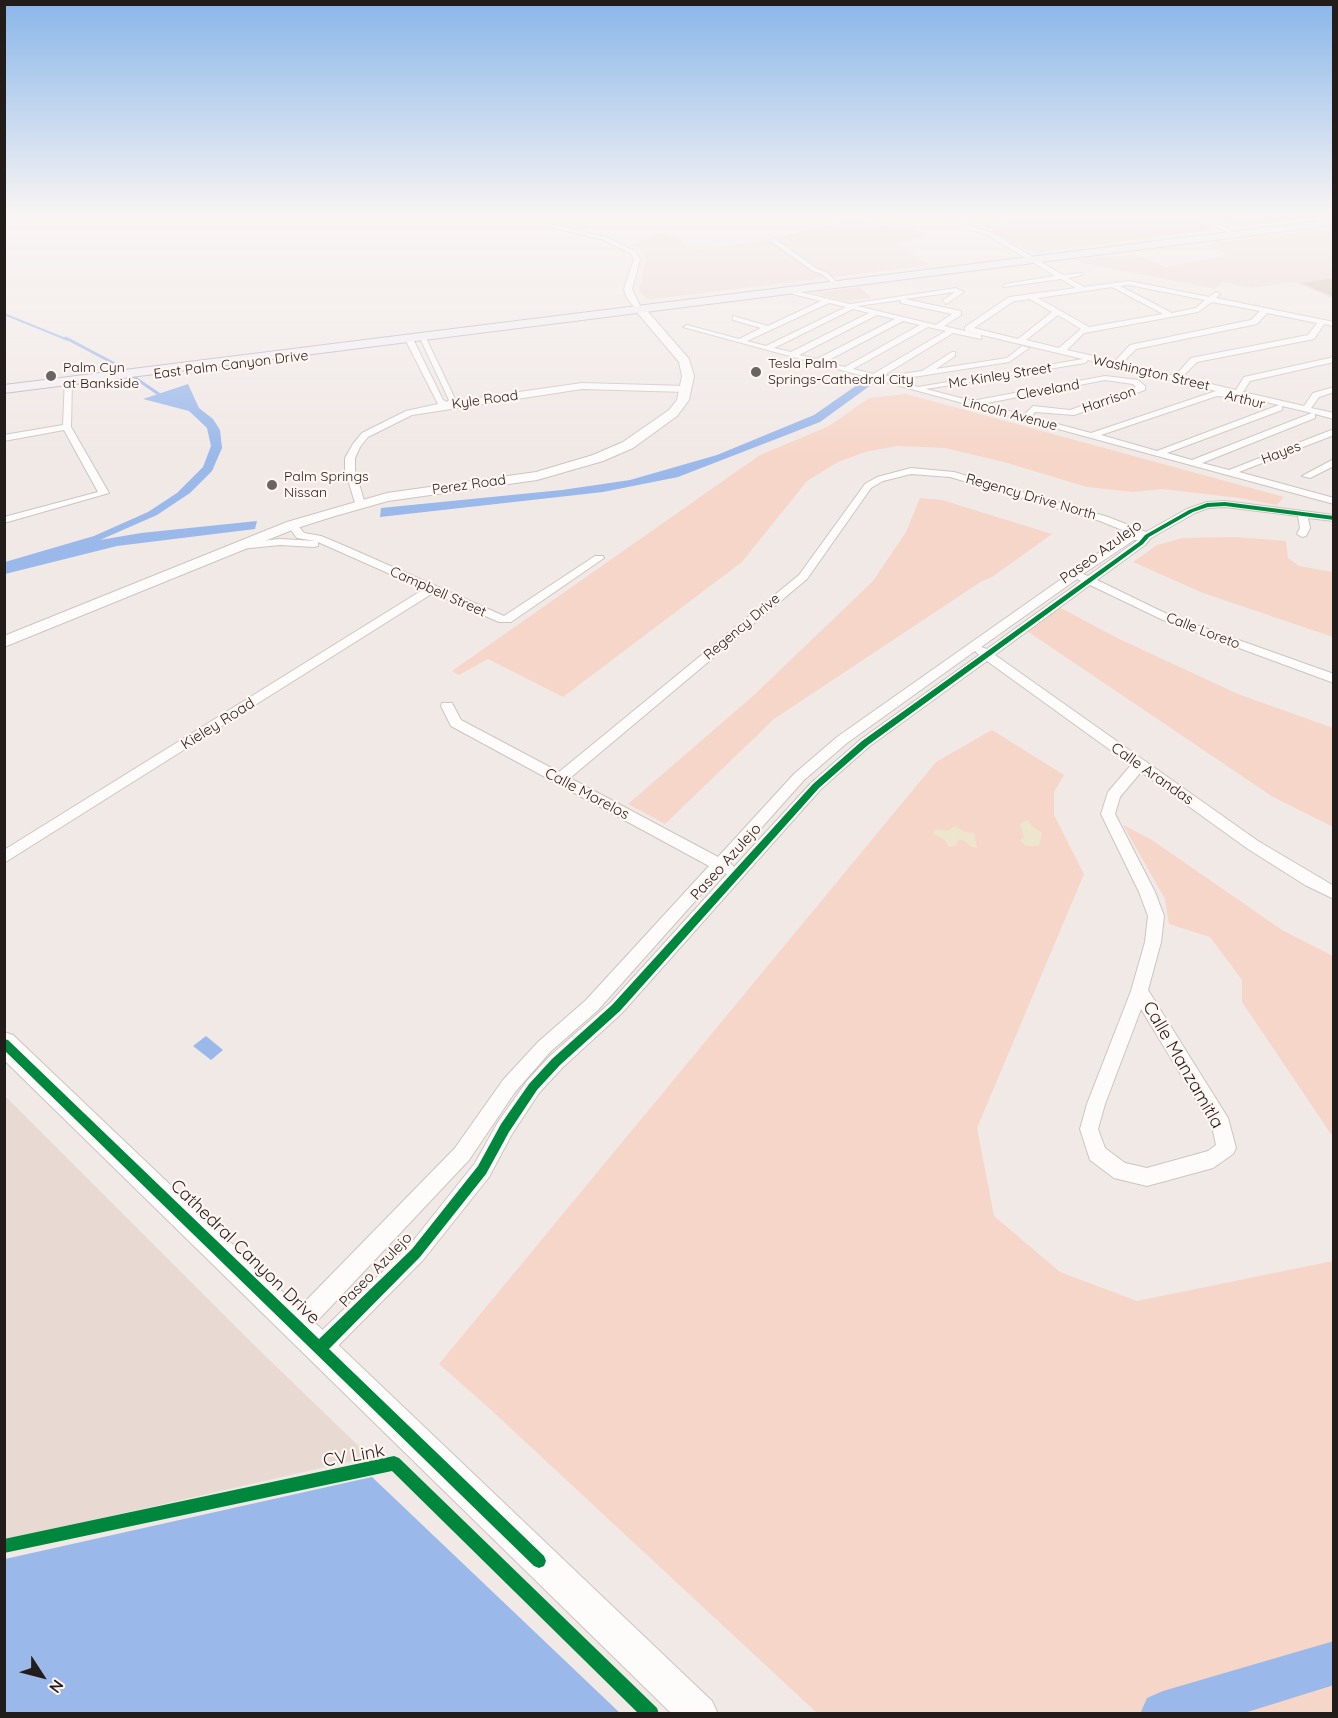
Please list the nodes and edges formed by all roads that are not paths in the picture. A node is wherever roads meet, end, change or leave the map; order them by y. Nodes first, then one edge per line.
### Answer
1 (630, 296) edge
2 (742, 296) edge
3 (808, 296) edge
4 (907, 296) edge
5 (921, 296) edge
6 (954, 296) edge
7 (1029, 296) edge
8 (1030, 296) edge
9 (1133, 296) edge
10 (1197, 296) edge
11 (1214, 296) edge
12 (892, 298) junction
13 (1212, 299) junction
14 (828, 301) junction
15 (946, 302) junction
16 (849, 306) junction
17 (639, 308) junction
18 (1265, 310) junction
19 (877, 312) junction
20 (1057, 312) junction
21 (958, 313) junction
22 (1171, 315) junction
23 (736, 318) dead end
24 (903, 318) junction
25 (1322, 322) junction
26 (1334, 324) edge
27 (926, 325) junction
28 (687, 327) dead end
29 (938, 327) junction
30 (768, 328) junction
31 (1088, 330) junction
32 (952, 331) junction
33 (413, 339) junction
34 (740, 341) junction
35 (1023, 345) junction
36 (767, 348) junction
37 (1060, 351) junction
38 (952, 354) dead end
39 (792, 355) junction
40 (1334, 359) edge
41 (1009, 360) junction
42 (1085, 361) dead end
43 (818, 362) junction
44 (1116, 365) junction
45 (845, 370) junction
46 (1036, 370) junction
47 (924, 373) junction
48 (878, 378) junction
49 (1176, 379) junction
50 (1125, 380) joint
51 (68, 383) junction
52 (1077, 385) junction
53 (4, 388) edge
54 (686, 389) junction
55 (914, 389) junction
56 (1334, 389) edge
57 (1238, 393) junction
58 (4, 396) edge
59 (970, 403) junction
60 (448, 405) junction
61 (1280, 408) junction
62 (1309, 413) junction
63 (1334, 416) edge
64 (1026, 418) junction
65 (1334, 422) edge
66 (67, 427) junction
67 (1334, 432) edge
68 (1090, 436) junction
69 (4, 438) edge
70 (1157, 454) junction
71 (1334, 462) edge
72 (1192, 463) junction
73 (911, 471) joint
74 (1229, 473) junction
75 (1307, 476) dead end
76 (1334, 501) edge
77 (360, 504) junction
78 (1302, 513) junction
79 (1334, 518) edge
80 (4, 520) edge
81 (292, 525) junction
82 (1302, 534) dead end
83 (1146, 536) junction
84 (334, 545) junction
85 (240, 546) junction
86 (599, 558) dead end
87 (1081, 577) junction
88 (432, 590) junction
89 (4, 642) edge
90 (980, 651) junction
91 (1334, 679) edge
92 (447, 706) dead end
93 (1139, 765) junction
94 (560, 779) junction
95 (4, 858) edge
96 (728, 869) junction
97 (1334, 893) edge
98 (1139, 991) junction
99 (4, 1043) edge
100 (297, 1326) junction
101 (320, 1348) junction
102 (699, 1713) edge

1 - 17 street
2 - 17 main road, East Palm Canyon Drive
3 - 14 street
4 - 12 street
5 - 15 street
6 - 15 street
7 - 35 street, Washington Street
8 - 20 street
9 - 22 street
10 - 13 street
11 - 13 street
12 - 16 street
12 - 21 street
13 - 18 street
13 - 22 street
14 - 16 street
14 - 30 street
15 - 21 street
16 - 19 street
16 - 36 street
17 - 33 main road, East Palm Canyon Drive
17 - 54 main road
18 - 25 street
18 - 44 street
19 - 24 street
19 - 39 street
20 - 31 street
20 - 35 street
21 - 29 street
22 - 31 street
23 - 30 street
24 - 27 street
24 - 43 street
25 - 26 street
25 - 49 street
27 - 29 street
27 - 45 street
28 - 34 street, Lincoln Avenue
29 - 32 street
30 - 34 street
31 - 37 street
32 - 35 street
32 - 48 street
33 - 51 main road, East Palm Canyon Drive
33 - 60 street
33 - 60 street
34 - 36 street, Lincoln Avenue
35 - 37 street, Washington Street
35 - 41 street
36 - 39 street, Lincoln Avenue
37 - 44 street, Washington Street
38 - 47 street
39 - 43 street, Lincoln Avenue
40 - 57 street
41 - 46 street
41 - 47 street
42 - 46 street, Mc Kinley Street
43 - 45 street, Lincoln Avenue
44 - 49 street, Washington Street
45 - 48 street, Lincoln Avenue
46 - 52 street
46 - 55 street, Mc Kinley Street
47 - 48 street
48 - 55 street, Lincoln Avenue
49 - 57 street, Washington Street
50 - 52 street, Cleveland
50 - 64 street, Harrison
51 - 53 main road, East Palm Canyon Drive
51 - 58 main road, East Palm Canyon Drive
51 - 66 street
52 - 59 street, Cleveland
54 - 60 street, Kyle Road
54 - 77 main road, Perez Road
55 - 59 street, Lincoln Avenue
56 - 62 street
57 - 62 street, Washington Street
59 - 64 street, Lincoln Avenue
60 - 77 street, Kyle Road
61 - 62 street, Arthur
61 - 68 street, Arthur
61 - 70 street
62 - 63 street, Washington Street
62 - 65 street, Arthur
62 - 72 street
64 - 68 street, Lincoln Avenue
66 - 69 street
66 - 80 street
67 - 74 street, Hayes
68 - 70 street, Lincoln Avenue
70 - 72 street, Lincoln Avenue
71 - 75 street
72 - 74 street, Lincoln Avenue
73 - 83 street, Regency Drive North
73 - 94 street, Regency Drive
74 - 76 street, Lincoln Avenue
77 - 81 main road, Perez Road
78 - 79 street, Paseo Azulejo
78 - 82 street
78 - 83 street, Paseo Azulejo
81 - 84 street, Campbell Street
81 - 85 main road, Perez Road
83 - 87 street, Paseo Azulejo
84 - 85 street, Campbell Street
84 - 88 street, Campbell Street
85 - 89 main road, Perez Road
86 - 88 street, Campbell Street
87 - 90 street, Paseo Azulejo
87 - 91 street, Calle Loreto
88 - 95 street, Kieley Road
90 - 93 street, Calle Arandas
90 - 96 street, Paseo Azulejo
92 - 94 street, Calle Morelos
93 - 97 street, Calle Arandas
93 - 98 street, Calle Manzamitla
94 - 96 street, Calle Morelos
96 - 100 street, Paseo Azulejo
96 - 101 street, Paseo Azulejo
98 - 98 street, Calle Manzamitla
99 - 100 main road, Cathedral Canyon Drive
100 - 101 main road, Cathedral Canyon Drive
101 - 102 main road, Cathedral Canyon Drive

